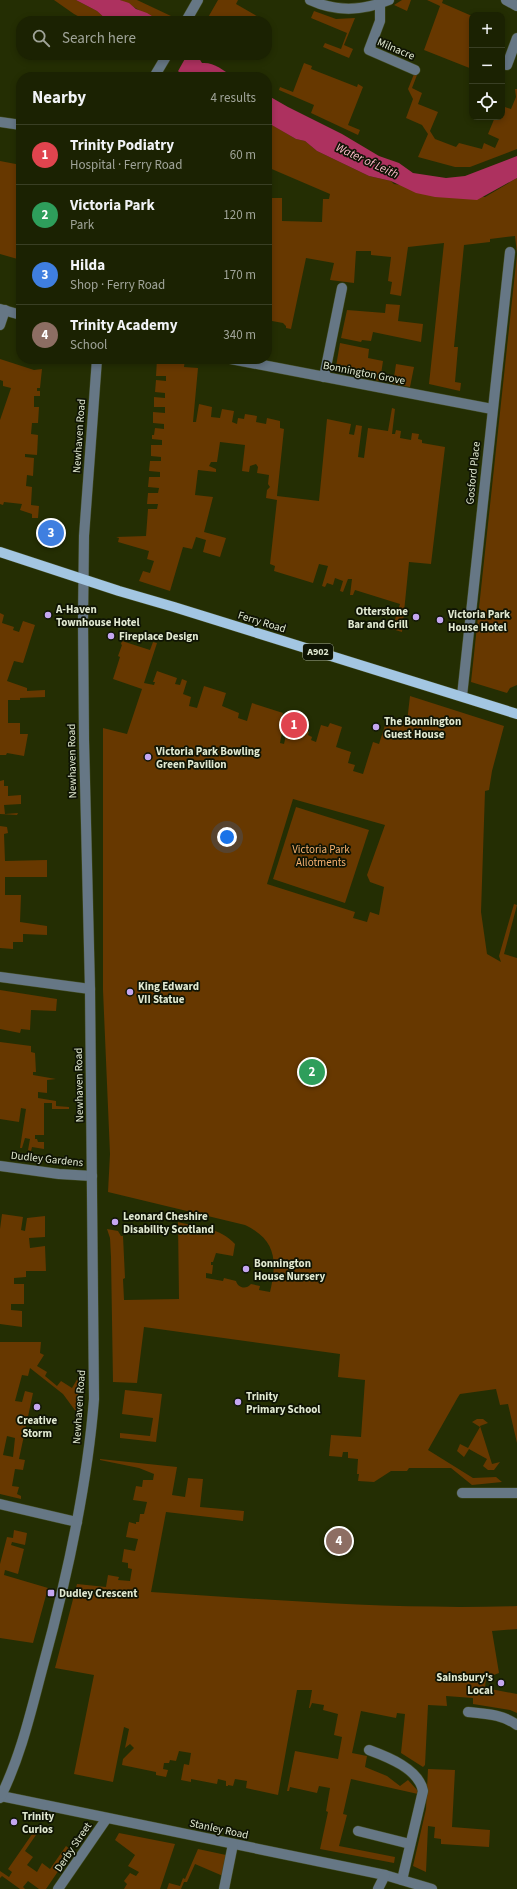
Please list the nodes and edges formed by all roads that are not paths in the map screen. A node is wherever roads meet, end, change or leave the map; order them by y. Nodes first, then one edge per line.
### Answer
1 (198, 0) edge
2 (310, 0) edge
3 (506, 0) edge
4 (385, 2) edge
5 (517, 6) edge
6 (189, 16) edge
7 (517, 38) edge
8 (164, 60) edge
9 (506, 65) dead end
10 (415, 70) dead end
11 (157, 72) edge
12 (0, 122) edge
13 (16, 125) edge
14 (510, 252) dead end
15 (342, 288) dead end
16 (2, 310) edge
17 (16, 314) edge
18 (0, 325) edge
19 (97, 364) edge
20 (257, 364) edge
21 (324, 377) junction
22 (492, 409) junction
23 (0, 552) edge
24 (84, 578) junction
25 (462, 696) junction
26 (515, 714) edge
27 (0, 977) edge
28 (90, 989) junction
29 (0, 1166) edge
30 (92, 1176) junction
31 (462, 1493) dead end
32 (517, 1493) edge
33 (0, 1504) edge
34 (77, 1522) junction
35 (468, 1712) dead end
36 (517, 1724) edge
37 (370, 1750) dead end
38 (0, 1797) edge
39 (107, 1818) junction
40 (358, 1831) dead end
41 (233, 1844) junction
42 (410, 1844) junction
43 (385, 1875) junction
44 (402, 1880) junction
45 (58, 1889) edge
46 (224, 1889) edge
47 (378, 1889) edge
48 (432, 1889) edge

1 - 6 street
2 - 4 street
3 - 5 street
4 - 10 street, Milnacre
7 - 9 street
8 - 11 street
12 - 13 street
14 - 22 street, Gosford Place
15 - 21 street
16 - 17 street
16 - 18 street
19 - 24 street, Newhaven Road
20 - 21 street, Bonnington Grove
21 - 22 street, Bonnington Grove
22 - 25 street, Gosford Place
23 - 24 main road, Ferry Road / A902
24 - 25 main road, Ferry Road / A902
24 - 28 street, Newhaven Road
25 - 26 main road, Ferry Road / A902
27 - 28 street
28 - 30 street, Newhaven Road
29 - 30 street, Dudley Gardens
30 - 34 street, Newhaven Road
31 - 32 street
33 - 34 street
34 - 38 street, Newhaven Road
35 - 36 street
37 - 42 street
38 - 39 street, Stanley Road
39 - 41 street, Stanley Road
39 - 45 street, Derby Street
40 - 42 street
41 - 43 street, Stanley Road
41 - 46 street
42 - 44 street
43 - 44 street, Stanley Road
43 - 47 street
44 - 48 street, Stanley Road

